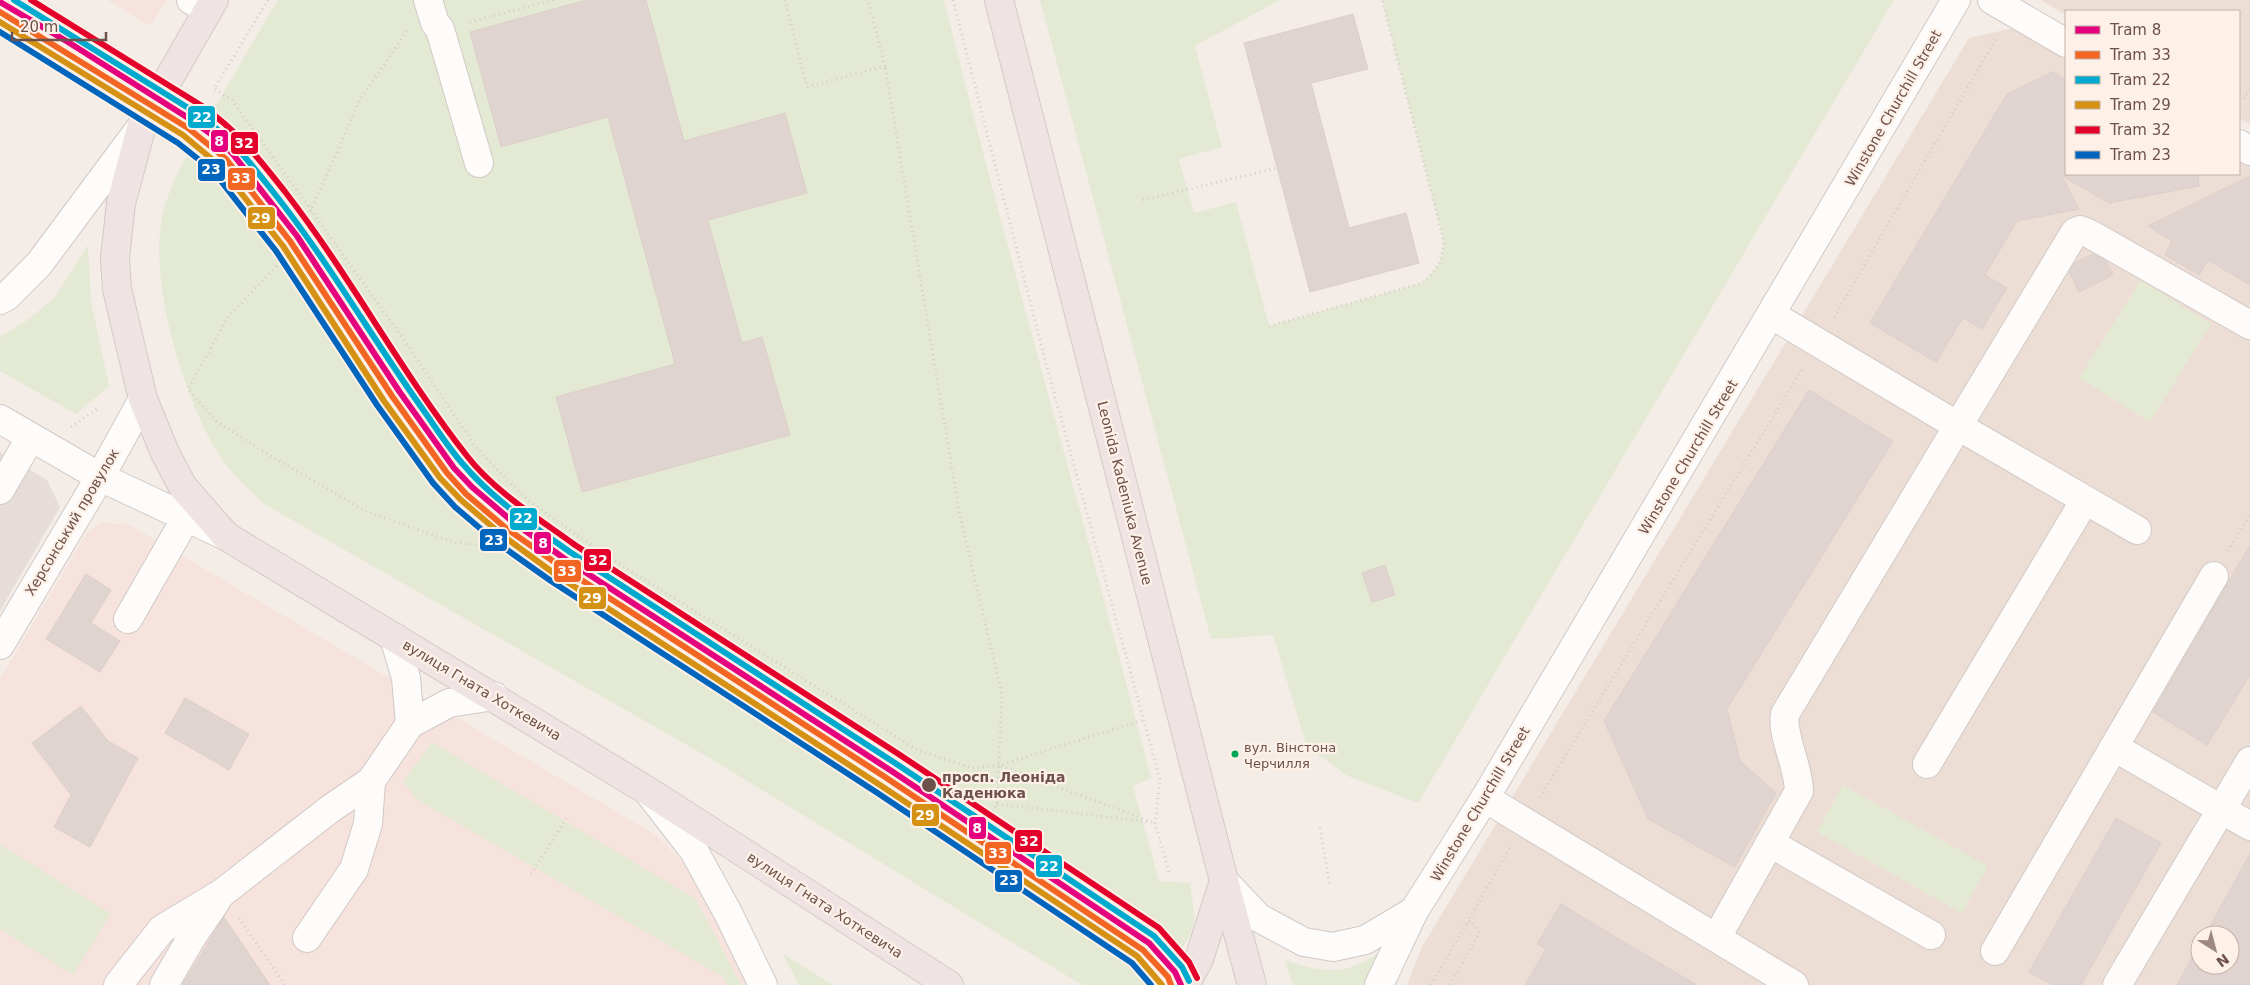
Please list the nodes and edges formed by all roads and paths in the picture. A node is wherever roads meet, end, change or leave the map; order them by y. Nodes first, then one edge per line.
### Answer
1 (36, 0) edge
2 (268, 0) edge
3 (428, 0) edge
4 (553, 0) edge
5 (785, 0) edge
6 (868, 0) edge
7 (953, 0) edge
8 (999, 0) edge
9 (1382, 0) edge
10 (1956, 0) edge
11 (1992, 0) edge
12 (204, 3) edge
13 (440, 29) junction
14 (1997, 36) dead end
15 (2065, 42) edge
16 (117, 48) dead end
17 (884, 66) junction
18 (2250, 89) edge
19 (2244, 99) dead end
20 (142, 125) junction
21 (192, 142) dead end
22 (479, 164) dead end
23 (1277, 168) dead end
24 (1143, 200) dead end
25 (310, 212) junction
26 (284, 258) junction
27 (0, 300) edge
28 (1772, 315) junction
29 (1829, 325) dead end
30 (2250, 325) edge
31 (1269, 326) dead end
32 (1804, 367) dead end
33 (143, 399) junction
34 (97, 409) dead end
35 (0, 419) edge
36 (1958, 426) junction
37 (68, 428) dead end
38 (31, 437) junction
39 (100, 477) junction
40 (0, 490) edge
41 (2085, 500) junction
42 (2250, 514) edge
43 (186, 518) junction
44 (2137, 530) dead end
45 (226, 536) junction
46 (510, 547) junction
47 (2214, 576) joint
48 (128, 619) dead end
49 (394, 638) junction
50 (0, 644) edge
51 (494, 696) junction
52 (1143, 720) junction
53 (410, 724) junction
54 (2114, 747) junction
55 (2250, 761) edge
56 (1927, 764) dead end
57 (1000, 765) junction
58 (371, 781) junction
59 (648, 791) junction
60 (1485, 798) junction
61 (998, 804) junction
62 (567, 817) dead end
63 (1525, 821) junction
64 (1155, 823) junction
65 (2250, 826) edge
66 (1320, 828) dead end
67 (1770, 843) junction
68 (1169, 872) dead end
69 (531, 874) dead end
70 (1224, 881) junction
71 (1330, 886) dead end
72 (222, 893) junction
73 (1414, 911) junction
74 (1468, 921) junction
75 (1931, 935) dead end
76 (1717, 937) junction
77 (307, 938) dead end
78 (1995, 951) dead end
79 (1778, 981) edge
80 (118, 985) edge
81 (164, 985) edge
82 (285, 985) edge
83 (763, 985) edge
84 (949, 985) edge
85 (1184, 985) edge
86 (1252, 985) edge
87 (1379, 985) edge
88 (1431, 985) edge
89 (1450, 985) edge
90 (2117, 985) edge

1 - 16 path
2 - 25 path
3 - 13 street
3 - 25 path
4 - 13 path
5 - 17 path
6 - 17 path
7 - 52 path
8 - 70 highway, Leonida Kadeniuka Avenue
9 - 31 path
10 - 28 street, Winstone Churchill Street
11 - 15 street
12 - 20 highway
13 - 22 street
14 - 29 path
17 - 57 path
18 - 19 path
20 - 27 street
20 - 33 highway
21 - 26 path
23 - 24 path
25 - 26 path
25 - 57 path
26 - 46 path
26 - 46 path
28 - 36 street
28 - 60 street, Winstone Churchill Street
30 - 36 street
32 - 63 path
33 - 39 street, Херсонський провулок
33 - 45 highway
34 - 37 path
35 - 38 street, вулиця Гната Хоткевича
36 - 41 street
36 - 67 street
38 - 39 street, вулиця Гната Хоткевича
38 - 40 street
39 - 43 street, вулиця Гната Хоткевича
39 - 50 street, Херсонський провулок
41 - 44 street
41 - 56 street
42 - 47 path
43 - 45 street, вулиця Гната Хоткевича
43 - 48 street
45 - 49 highway, вулиця Гната Хоткевича
46 - 61 path
47 - 54 street
49 - 51 highway, вулиця Гната Хоткевича
49 - 53 street
51 - 53 street
51 - 59 highway, вулиця Гната Хоткевича
52 - 57 path
52 - 64 path
53 - 58 street
54 - 65 street
54 - 78 street
55 - 90 street
57 - 61 path
57 - 64 path
58 - 72 street
58 - 77 street
59 - 83 street
59 - 84 highway, вулиця Гната Хоткевича
60 - 63 street
60 - 73 street, Winstone Churchill Street
61 - 64 path
62 - 69 path
63 - 74 path
63 - 76 street
64 - 68 path
66 - 71 path
67 - 75 street
67 - 76 street
70 - 73 street
70 - 85 highway
70 - 86 highway, Leonida Kadeniuka Avenue
72 - 80 street
72 - 81 street
72 - 82 path
73 - 87 street, Winstone Churchill Street
74 - 88 path
74 - 89 path
76 - 79 street

